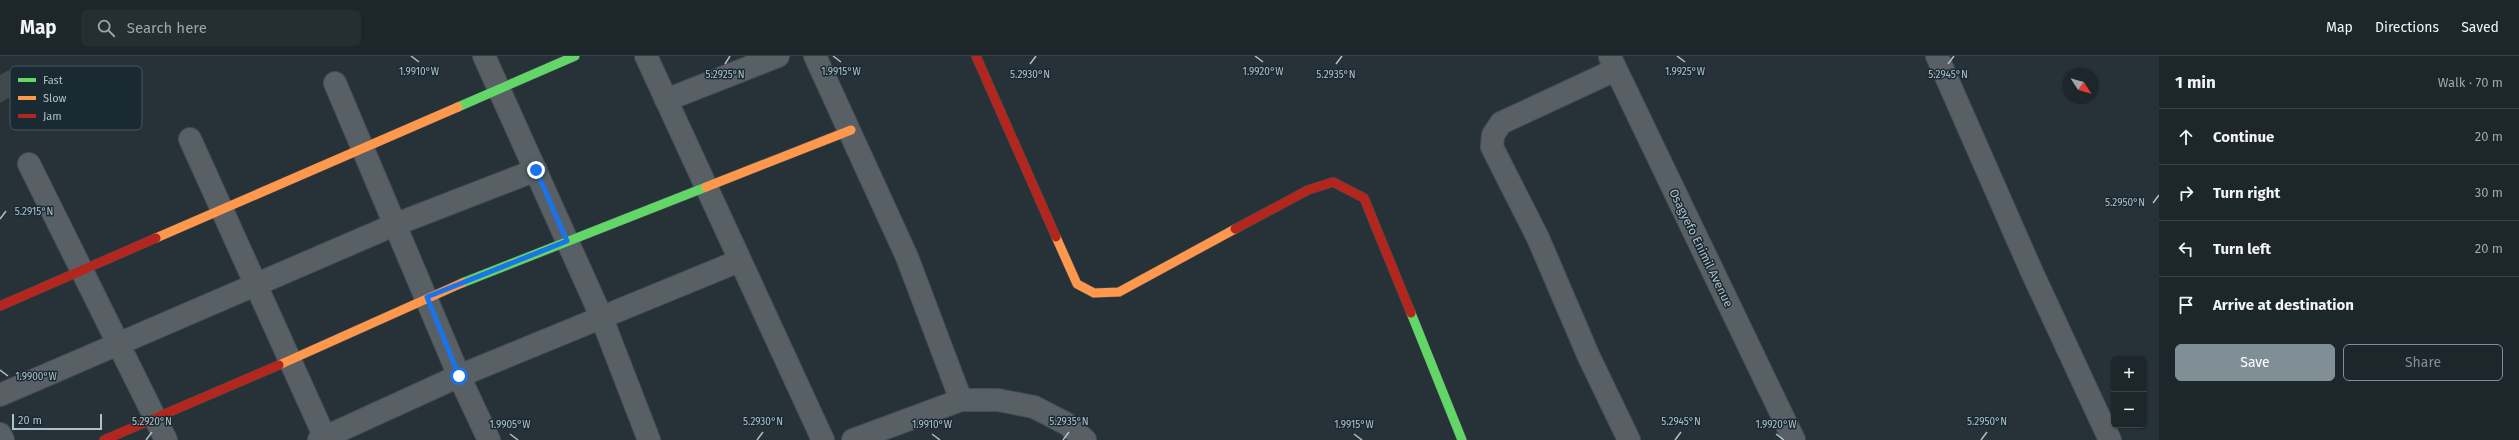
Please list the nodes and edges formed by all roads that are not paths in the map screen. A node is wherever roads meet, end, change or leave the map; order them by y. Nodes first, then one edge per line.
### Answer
1 (484, 56) edge
2 (575, 56) edge
3 (646, 56) edge
4 (778, 56) edge
5 (815, 56) edge
6 (976, 56) edge
7 (1937, 56) edge
8 (1612, 63) edge
9 (335, 83) dead end
10 (499, 91) junction
11 (666, 100) junction
12 (850, 130) junction
13 (190, 139) dead end
14 (364, 149) junction
15 (29, 164) dead end
16 (536, 170) junction
17 (706, 187) junction
18 (222, 209) junction
19 (394, 225) junction
20 (567, 241) junction
21 (739, 261) junction
22 (81, 269) junction
23 (256, 284) junction
24 (427, 297) junction
25 (0, 306) edge
26 (601, 316) junction
27 (118, 343) junction
28 (290, 360) junction
29 (459, 376) junction
30 (0, 395) edge
31 (961, 400) junction
32 (155, 418) junction
33 (0, 434) edge
34 (323, 439) edge
35 (3, 440) edge
36 (104, 440) edge
37 (166, 440) edge
38 (489, 440) edge
39 (649, 440) edge
40 (823, 440) edge
41 (853, 440) edge
42 (1085, 440) edge
43 (1462, 440) edge
44 (1629, 440) edge
45 (1794, 440) edge
46 (2110, 440) edge

1 - 10 street
2 - 10 street
3 - 11 street
4 - 11 street
5 - 12 street
6 - 43 street
7 - 46 street
8 - 44 street
8 - 45 street, Osagyefo Enimil Avenue
9 - 14 street
10 - 14 street
10 - 16 street
11 - 17 street
12 - 17 street
12 - 31 street
13 - 18 street
14 - 18 street
14 - 19 street
15 - 22 street
16 - 19 street
16 - 20 street
17 - 20 street
17 - 21 street
18 - 22 street
18 - 23 street
19 - 23 street
19 - 24 street
20 - 24 street
20 - 26 street
21 - 26 street
21 - 40 street
22 - 25 street
22 - 27 street
23 - 27 street
23 - 28 street
24 - 28 street
24 - 29 street
26 - 29 street
26 - 39 street
27 - 30 street
27 - 32 street
28 - 32 street
28 - 34 street
29 - 34 street
29 - 38 street
31 - 41 street
31 - 42 street
32 - 36 street
32 - 37 street
33 - 35 street

